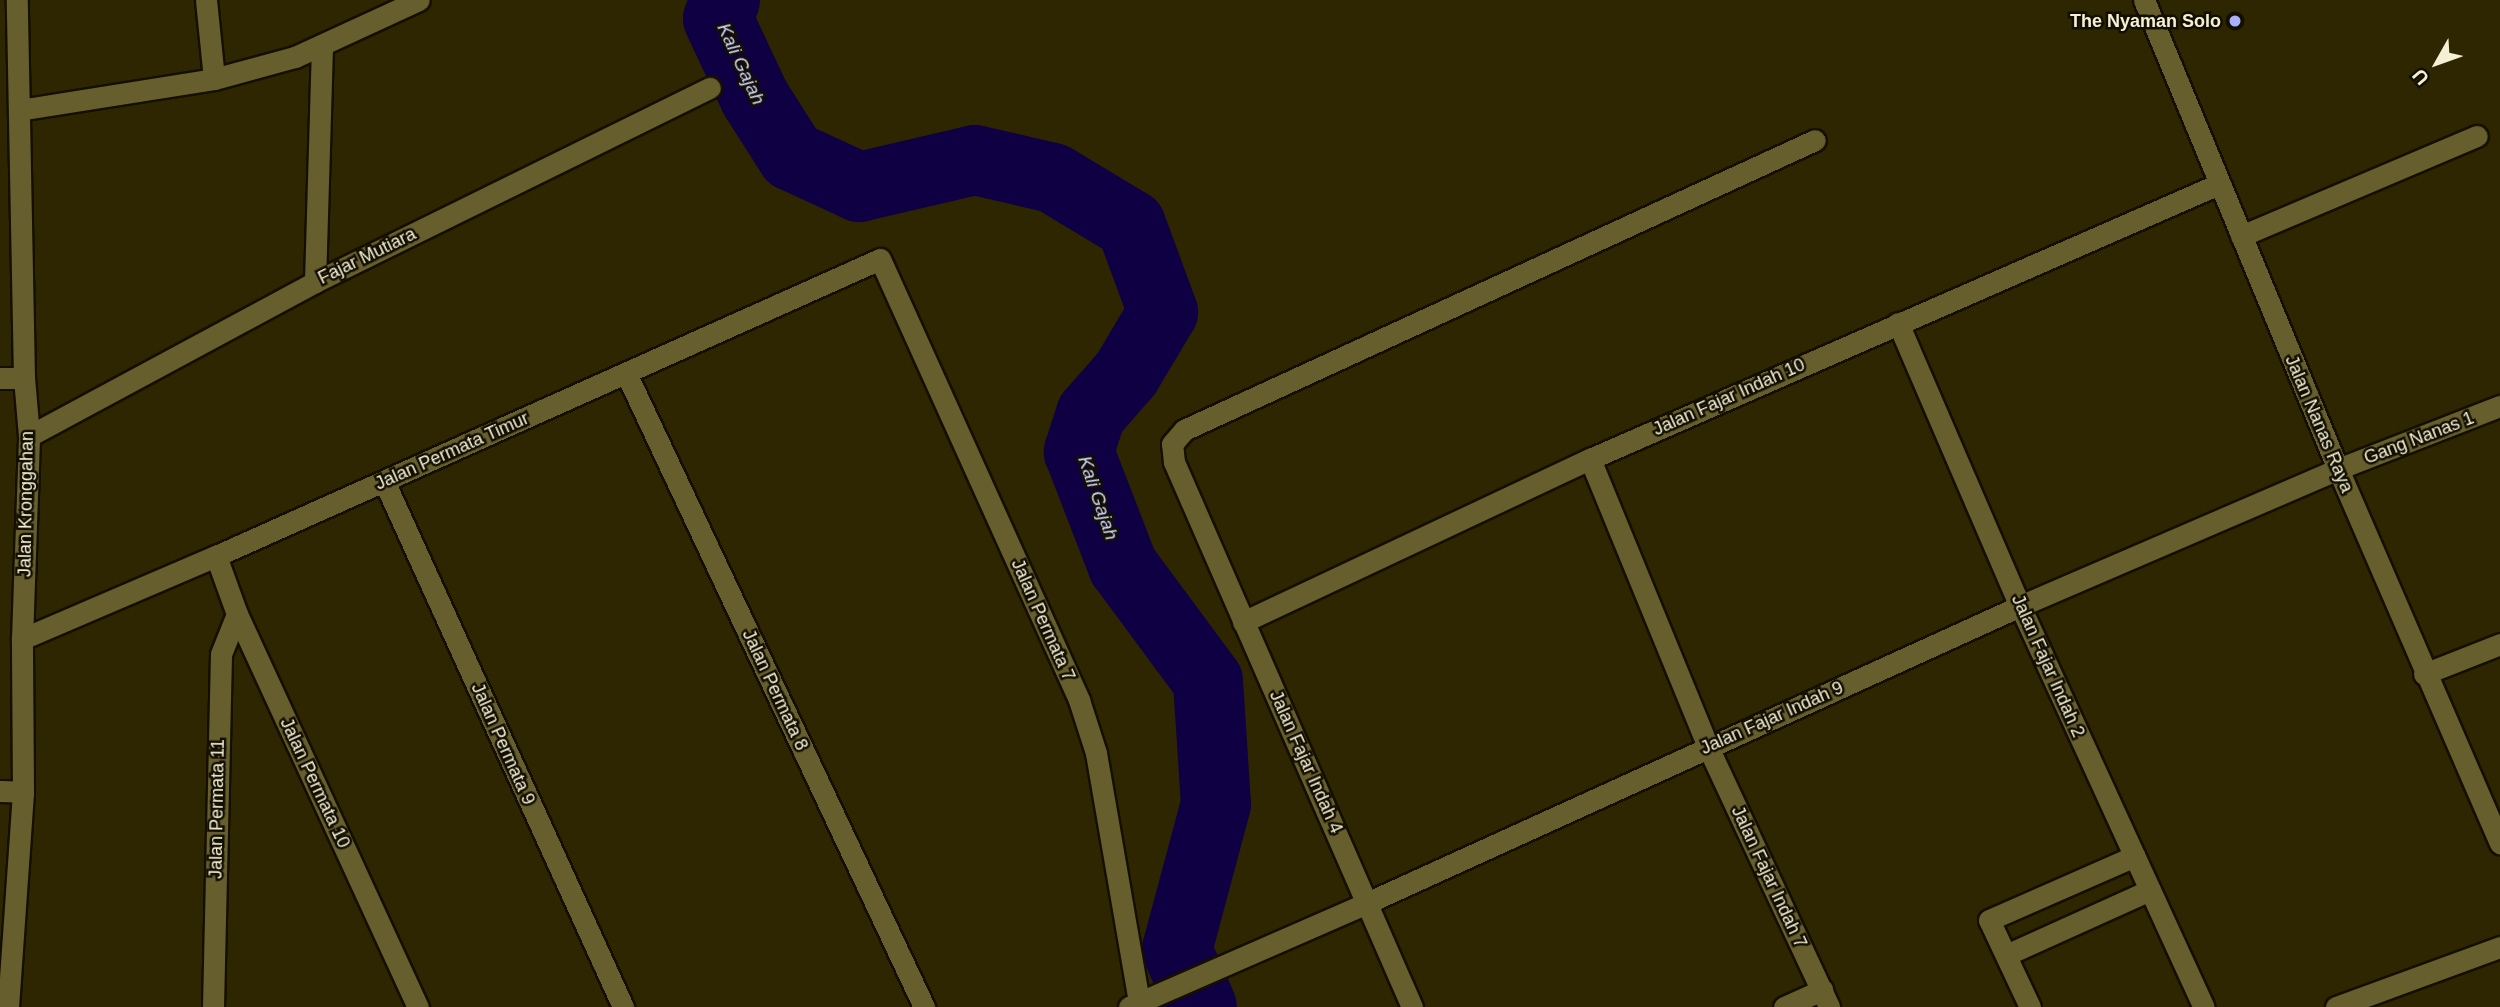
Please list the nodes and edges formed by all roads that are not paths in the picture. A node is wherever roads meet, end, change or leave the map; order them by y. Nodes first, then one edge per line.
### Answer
1 (17, 0) edge
2 (206, 0) edge
3 (419, 0) edge
4 (2144, 0) edge
5 (322, 47) junction
6 (214, 79) junction
7 (710, 88) dead end
8 (19, 110) junction
9 (2477, 136) dead end
10 (1815, 140) dead end
11 (10, 144) edge
12 (2219, 184) junction
13 (2241, 236) junction
14 (880, 259) joint
15 (315, 282) junction
16 (1898, 323) junction
17 (626, 373) junction
18 (0, 377) edge
19 (24, 378) junction
20 (2500, 406) edge
21 (29, 436) junction
22 (1590, 459) junction
23 (2338, 470) junction
24 (384, 481) junction
25 (216, 556) junction
26 (2020, 606) junction
27 (237, 614) junction
28 (1243, 622) junction
29 (22, 639) junction
30 (2500, 644) edge
31 (2424, 674) junction
32 (1708, 747) junction
33 (0, 791) edge
34 (23, 792) junction
35 (2500, 844) edge
36 (2135, 856) junction
37 (2150, 890) junction
38 (1368, 902) junction
39 (2500, 947) edge
40 (2006, 955) junction
41 (1826, 999) edge
42 (1139, 1004) edge
43 (8, 1007) edge
44 (213, 1007) edge
45 (418, 1007) edge
46 (622, 1007) edge
47 (924, 1007) edge
48 (1412, 1007) edge
49 (1784, 1007) edge
50 (2030, 1007) edge
51 (2204, 1007) edge
52 (2336, 1007) edge

1 - 8 street, Jalan Kronggahan
2 - 6 street
3 - 5 street
4 - 12 street, Jalan Nanas Raya
5 - 6 street
5 - 15 street
6 - 8 street
7 - 15 street, Fajar Mutiara
8 - 11 street, Jalan Kronggahan
9 - 13 street
10 - 28 street, Jalan Fajar Indah 4
11 - 19 street, Jalan Kronggahan
12 - 13 street, Jalan Nanas Raya
12 - 16 street, Jalan Fajar Indah 10
13 - 23 street, Jalan Nanas Raya
14 - 17 street, Jalan Permata Timur
14 - 42 street, Jalan Permata 7
15 - 21 street, Fajar Mutiara
16 - 22 street, Jalan Fajar Indah 10
16 - 26 street, Jalan Fajar Indah 2
17 - 24 street, Jalan Permata Timur
17 - 47 street, Jalan Permata 8
18 - 19 street
19 - 21 street, Jalan Kronggahan
20 - 23 street, Gang Nanas 1
21 - 29 street, Jalan Kronggahan
22 - 28 street, Jalan Fajar Indah 10
22 - 32 street, Jalan Fajar Indah 7
23 - 26 street, Jalan Fajar Indah 9
23 - 31 street, Jalan Nanas Raya
24 - 25 street, Jalan Permata Timur
24 - 46 street, Jalan Permata 9
25 - 27 street, Jalan Permata 10
25 - 29 street, Jalan Permata Timur
26 - 32 street, Jalan Fajar Indah 9
26 - 36 street, Jalan Fajar Indah 2
27 - 44 street, Jalan Permata 11
27 - 45 street, Jalan Permata 10
28 - 38 street, Jalan Fajar Indah 4
29 - 34 street, Jalan Kronggahan
30 - 31 street
31 - 35 street, Jalan Nanas Raya
32 - 38 street, Jalan Fajar Indah 9
32 - 41 street, Jalan Fajar Indah 7
33 - 34 street
34 - 43 street, Jalan Kronggahan
36 - 37 street, Jalan Fajar Indah 2
36 - 40 street
37 - 40 street
37 - 51 street, Jalan Fajar Indah 2
38 - 42 street, Jalan Fajar Indah 9
38 - 48 street, Jalan Fajar Indah 4
39 - 52 street
40 - 50 street
41 - 49 street

